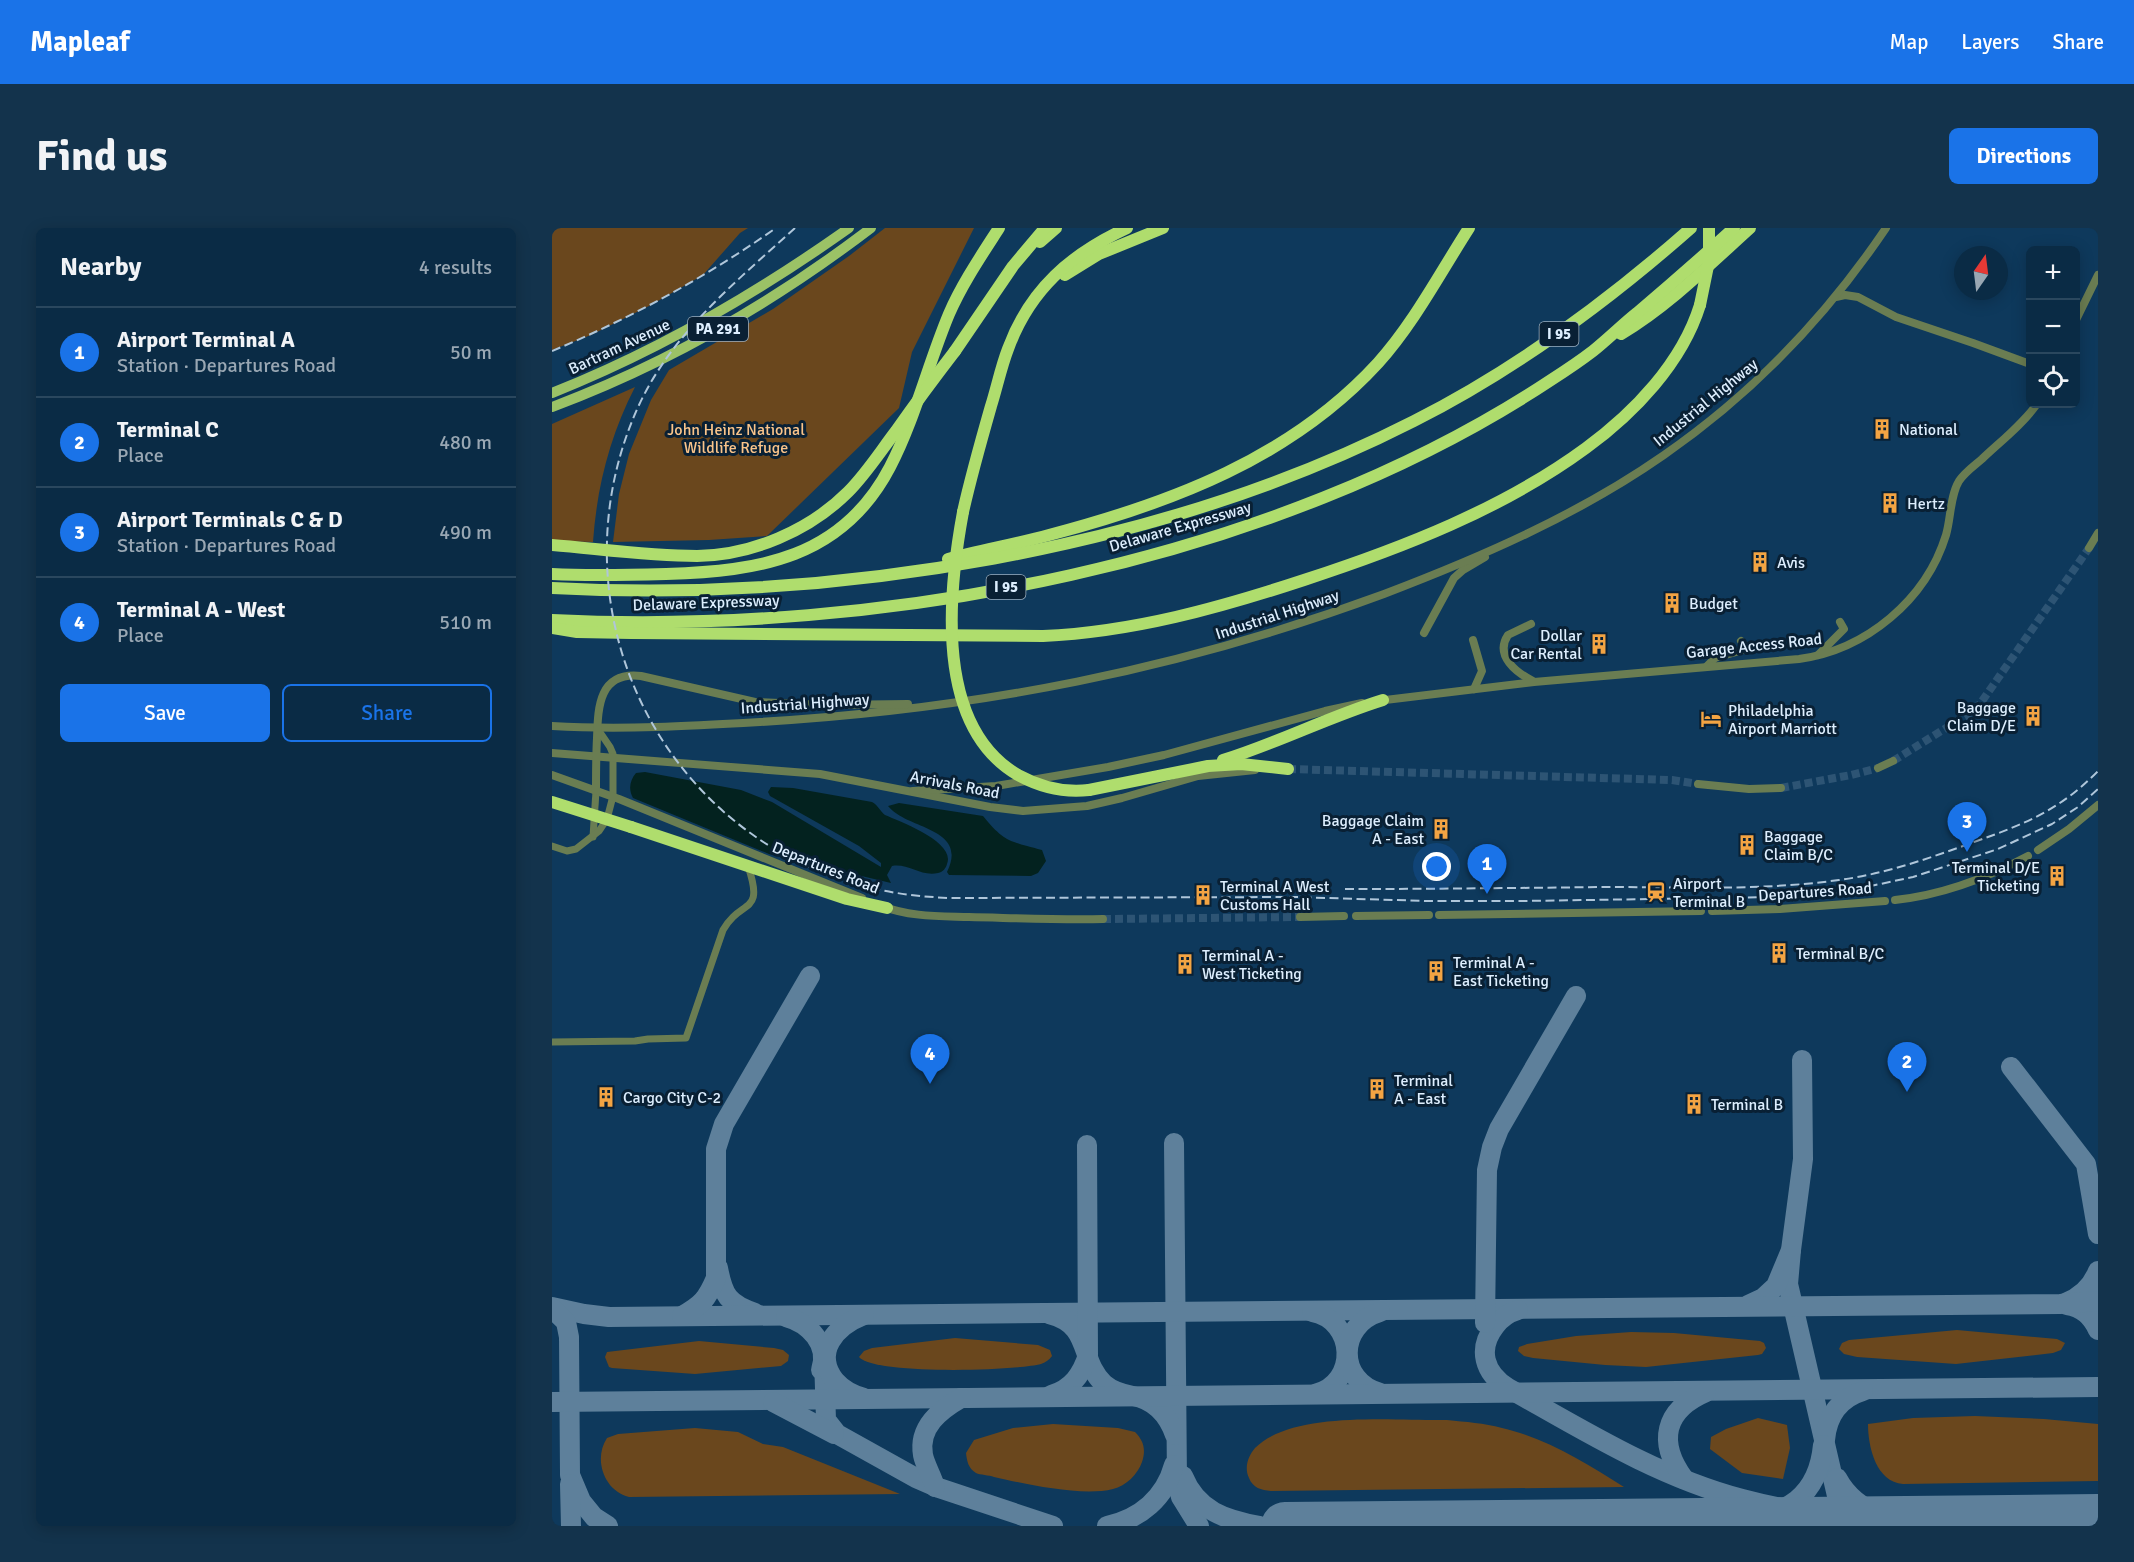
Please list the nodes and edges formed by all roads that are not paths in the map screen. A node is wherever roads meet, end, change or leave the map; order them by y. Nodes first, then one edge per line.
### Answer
1 (849, 228) edge
2 (872, 228) edge
3 (999, 228) edge
4 (1045, 228) edge
5 (1056, 228) edge
6 (1127, 228) edge
7 (1163, 228) edge
8 (1469, 228) edge
9 (1691, 228) edge
10 (1707, 228) edge
11 (1734, 228) edge
12 (1750, 228) edge
13 (1886, 228) edge
14 (2098, 275) edge
15 (993, 297) junction
16 (1836, 297) junction
17 (2080, 312) edge
18 (1594, 350) junction
19 (2026, 362) edge
20 (552, 393) edge
21 (993, 401) junction
22 (552, 407) edge
23 (2034, 408) edge
24 (2098, 533) edge
25 (552, 545) edge
26 (1500, 546) junction
27 (2088, 548) tunnel mouth
28 (552, 574) edge
29 (884, 575) junction
30 (552, 588) edge
31 (552, 620) edge
32 (1840, 622) dead end
33 (1531, 624) dead end
34 (552, 628) edge
35 (1424, 633) dead end
36 (1473, 640) dead end
37 (1741, 641) dead end
38 (1818, 655) junction
39 (1707, 666) junction
40 (1534, 682) junction
41 (1474, 689) junction
42 (1383, 700) junction
43 (953, 703) junction
44 (552, 726) edge
45 (597, 727) junction
46 (552, 753) edge
47 (596, 757) junction
48 (613, 758) junction
49 (1893, 762) tunnel mouth
50 (1199, 768) junction
51 (1878, 768) tunnel mouth
52 (1288, 769) joint
53 (552, 775) edge
54 (1698, 783) tunnel mouth
55 (1781, 788) tunnel mouth
56 (596, 790) junction
57 (913, 791) junction
58 (613, 796) junction
59 (552, 802) edge
60 (2098, 804) edge
61 (593, 837) junction
62 (552, 846) edge
63 (2037, 850) dead end
64 (2028, 856) dead end
65 (748, 866) junction
66 (1895, 900) dead end
67 (1885, 901) dead end
68 (887, 908) junction
69 (1701, 911) dead end
70 (1712, 911) dead end
71 (1356, 915) dead end
72 (1429, 915) dead end
73 (1439, 915) dead end
74 (1300, 916) tunnel mouth
75 (1344, 916) dead end
76 (1103, 919) tunnel mouth
77 (552, 1042) edge

1 - 20 main road, Bartram Avenue / PA 291
2 - 22 main road, Bartram Avenue / PA 291
3 - 28 highway
4 - 15 highway
5 - 15 highway
6 - 21 highway
7 - 21 highway
8 - 29 highway
9 - 29 highway, Delaware Expressway / I 95
10 - 34 highway, bridge
11 - 18 highway, Delaware Expressway / I 95
12 - 18 highway
13 - 16 street, Industrial Highway
14 - 17 street
15 - 25 highway, bridge
16 - 19 street
16 - 26 street, Industrial Highway
18 - 31 highway, Delaware Expressway / I 95
21 - 50 highway, bridge
23 - 38 street, Garage Access Road
24 - 27 street
26 - 35 street
26 - 43 street, Industrial Highway
29 - 30 highway, Delaware Expressway / I 95
32 - 38 street
33 - 40 street
36 - 41 street
37 - 39 street
38 - 39 street, Garage Access Road
39 - 40 street, Garage Access Road
40 - 41 street, Garage Access Road
41 - 42 street, Garage Access Road
42 - 50 highway
42 - 57 street, Garage Access Road
43 - 45 street, Industrial Highway
43 - 45 street
44 - 45 street, Industrial Highway
45 - 47 street
45 - 48 street
46 - 47 street
47 - 48 street
47 - 56 street
48 - 57 street, Arrivals Road
48 - 58 street
49 - 51 street
50 - 52 highway
52 - 57 street, Arrivals Road
53 - 56 street, Departures Road
54 - 55 street
56 - 58 street, Departures Road
56 - 61 street
58 - 61 street
58 - 68 street, Departures Road
59 - 65 highway, bridge
60 - 63 street
61 - 62 street
64 - 66 street, Departures Road
65 - 68 highway
65 - 77 street
67 - 70 street, Departures Road
68 - 76 street, Departures Road
69 - 73 street
71 - 72 street
74 - 75 street

